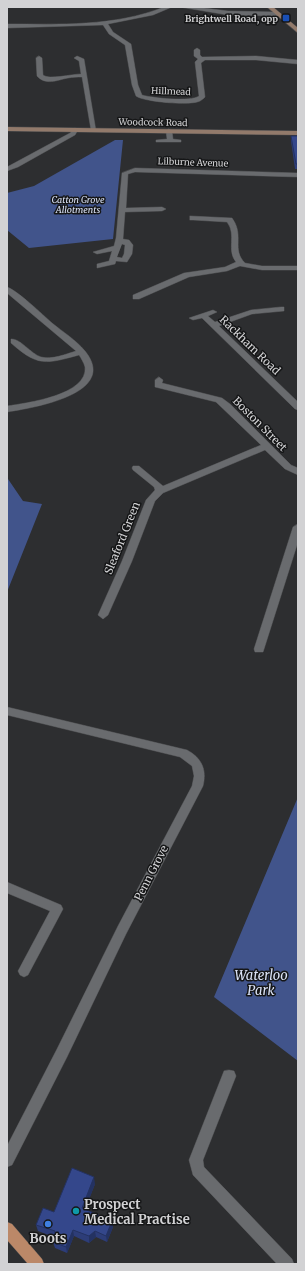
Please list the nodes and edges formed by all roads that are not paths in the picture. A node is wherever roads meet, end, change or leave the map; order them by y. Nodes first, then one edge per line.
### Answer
1 (168, 7) edge
2 (183, 7) edge
3 (270, 7) edge
4 (278, 14) junction
5 (104, 22) junction
6 (7, 26) edge
7 (298, 31) edge
8 (197, 50) dead end
9 (39, 58) dead end
10 (82, 59) dead end
11 (201, 59) junction
12 (298, 62) edge
13 (85, 75) junction
14 (7, 129) edge
15 (76, 130) junction
16 (94, 130) junction
17 (169, 131) junction
18 (298, 133) edge
19 (158, 140) dead end
20 (170, 140) junction
21 (179, 141) dead end
22 (7, 169) edge
23 (298, 175) edge
24 (162, 209) dead end
25 (122, 210) junction
26 (193, 218) dead end
27 (118, 244) junction
28 (97, 252) dead end
29 (113, 259) junction
30 (240, 263) junction
31 (100, 266) dead end
32 (298, 268) edge
33 (7, 289) edge
34 (136, 297) dead end
35 (281, 309) dead end
36 (213, 312) dead end
37 (203, 315) junction
38 (193, 318) dead end
39 (213, 325) junction
40 (14, 341) dead end
41 (82, 352) junction
42 (153, 394) dead end
43 (298, 407) edge
44 (7, 410) edge
45 (266, 446) junction
46 (136, 468) dead end
47 (298, 472) edge
48 (160, 490) junction
49 (298, 528) edge
50 (103, 615) dead end
51 (259, 649) dead end
52 (7, 712) edge
53 (7, 887) edge
54 (24, 970) dead end
55 (229, 1076) dead end
56 (7, 1160) edge
57 (7, 1229) edge
58 (37, 1264) edge
59 (287, 1264) edge

1 - 5 street
2 - 4 street
3 - 4 street
4 - 7 street
5 - 6 street
5 - 11 street, Hillmead
8 - 11 street, Hillmead
9 - 13 street
10 - 13 street
11 - 12 street
13 - 16 street
14 - 15 street, Woodcock Road
15 - 16 street, Woodcock Road
15 - 22 street
16 - 17 street, Woodcock Road
17 - 18 street, Woodcock Road
17 - 20 street
19 - 20 street
20 - 21 street
23 - 25 street, Lilburne Avenue
24 - 25 street
25 - 27 street, Lilburne Avenue
26 - 30 street
27 - 28 street
27 - 29 street, Lilburne Avenue
27 - 29 street
29 - 31 street
30 - 32 street
30 - 34 street
33 - 41 street
35 - 39 street
36 - 37 street, Rackham Road
37 - 38 street, Rackham Road
37 - 39 street, Rackham Road
39 - 43 street, Rackham Road
40 - 41 street
41 - 44 street
42 - 45 street, Boston Street
45 - 47 street, Boston Street
45 - 48 street
46 - 48 street
48 - 50 street, Sleaford Green
49 - 51 street
52 - 56 street, Penn Grove
53 - 54 street
55 - 59 street
57 - 58 main road

